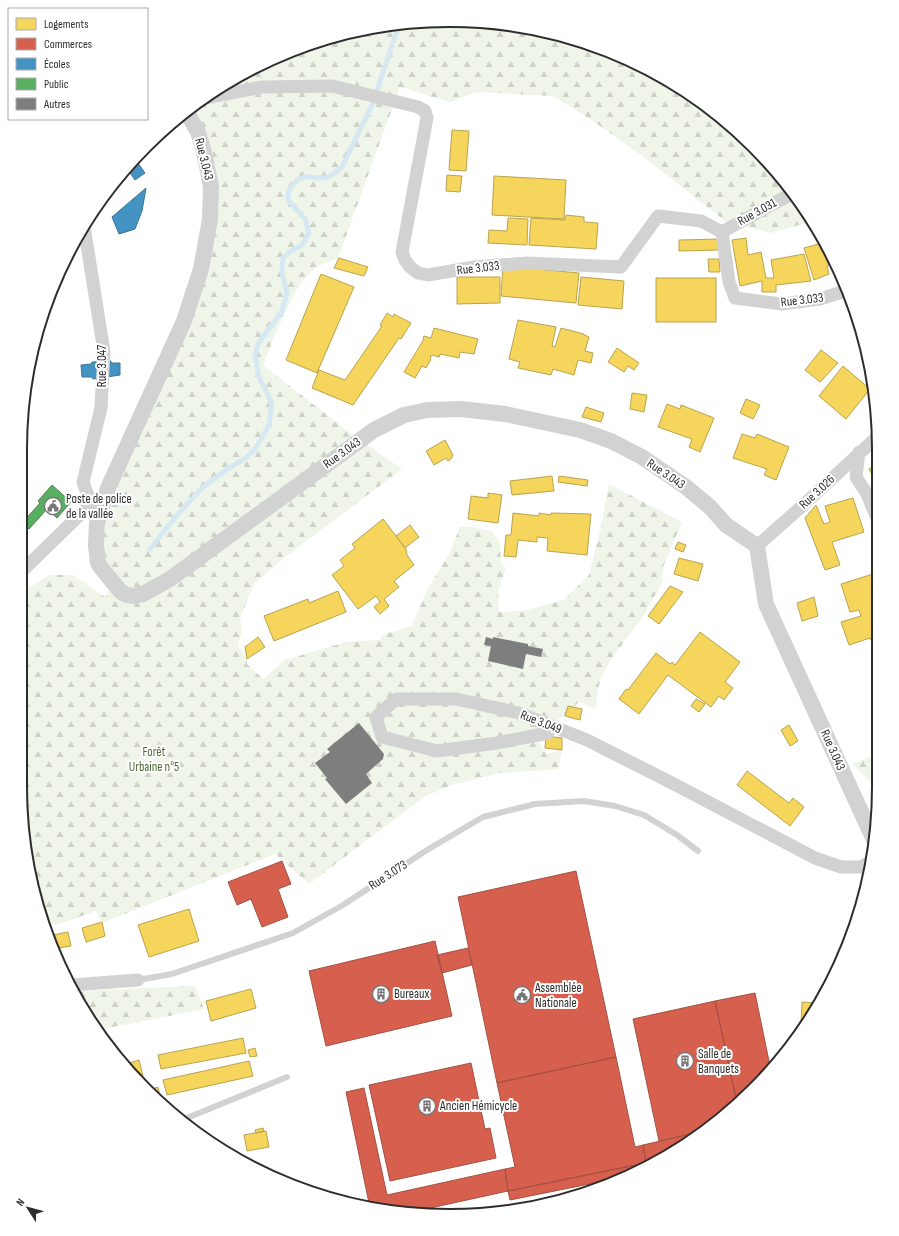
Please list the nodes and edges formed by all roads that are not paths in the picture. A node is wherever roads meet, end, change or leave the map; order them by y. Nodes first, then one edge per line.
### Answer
1 (220, 95) edge
2 (189, 116) edge
3 (788, 196) edge
4 (722, 232) junction
5 (86, 236) edge
6 (842, 292) edge
7 (872, 442) edge
8 (859, 452) junction
9 (108, 488) junction
10 (91, 504) junction
11 (872, 506) edge
12 (758, 546) junction
13 (27, 565) edge
14 (548, 733) dead end
15 (869, 830) edge
16 (698, 851) dead end
17 (865, 865) edge
18 (138, 980) joint
19 (77, 985) edge
20 (287, 1077) dead end
21 (187, 1118) edge

1 - 4 street, Rue 3.033
2 - 9 street, Rue 3.043
3 - 4 street, Rue 3.031
4 - 6 street, Rue 3.033
5 - 10 street, Rue 3.047
7 - 8 street, Rue 3.026
8 - 11 street
8 - 12 street, Rue 3.026
9 - 10 street
9 - 12 street, Rue 3.043
10 - 13 street
12 - 15 street, Rue 3.043
14 - 17 street, Rue 3.049
16 - 18 lane, Rue 3.073
18 - 19 street, Rue 3.073
20 - 21 lane

